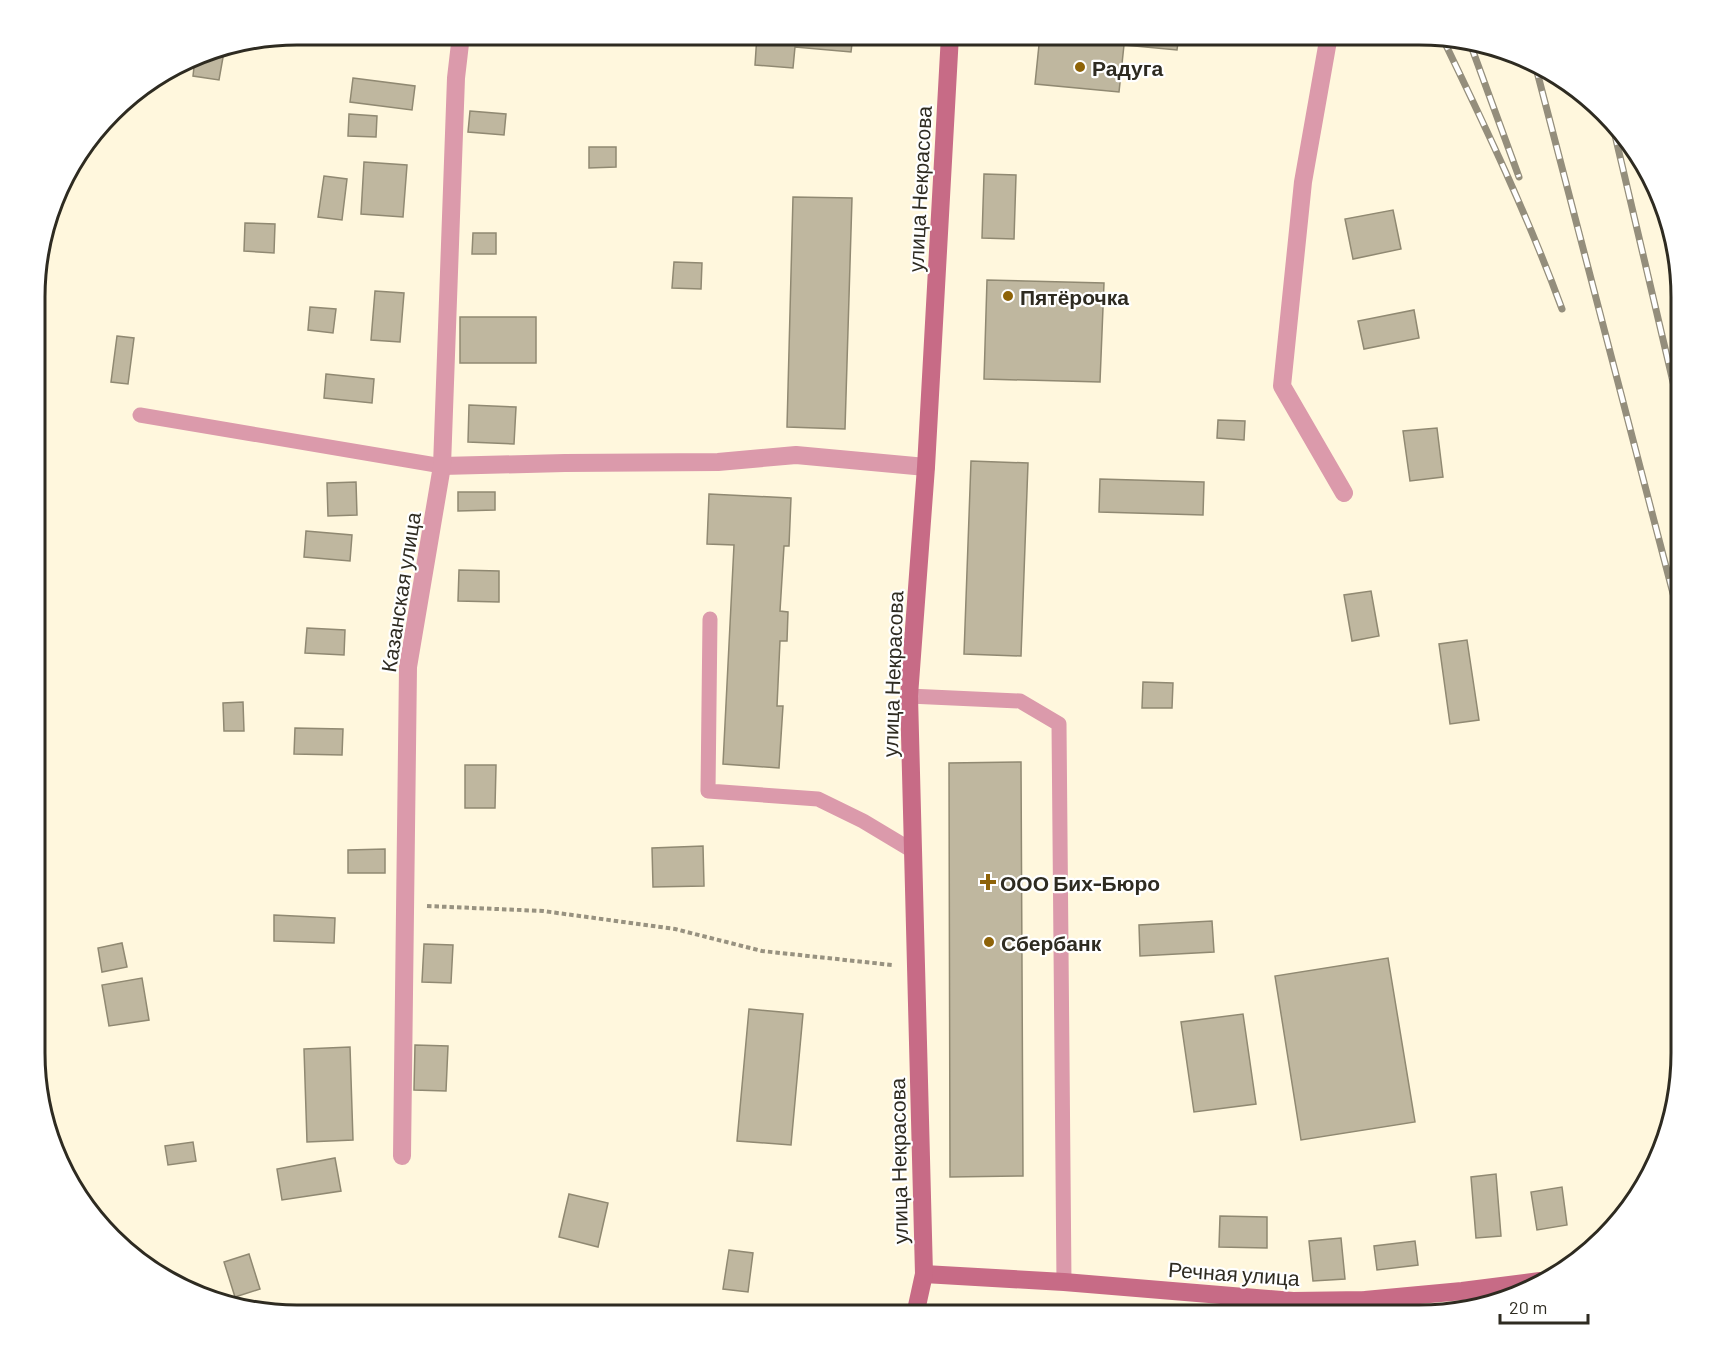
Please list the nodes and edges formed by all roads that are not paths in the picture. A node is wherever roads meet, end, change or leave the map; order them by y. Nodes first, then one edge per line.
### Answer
1 (460, 45) edge
2 (949, 45) edge
3 (1327, 45) edge
4 (140, 415) dead end
5 (442, 466) junction
6 (926, 467) junction
7 (1344, 494) dead end
8 (710, 619) dead end
9 (909, 696) junction
10 (913, 851) junction
11 (402, 1156) dead end
12 (924, 1274) junction
13 (1064, 1282) junction
14 (1520, 1284) edge
15 (917, 1305) edge
16 (1335, 1305) edge
17 (1384, 1305) edge

1 - 5 street, Казанская улица
2 - 6 street, улица Некрасова
3 - 7 street
4 - 5 lane
5 - 6 street
5 - 11 street, Казанская улица
6 - 9 street, улица Некрасова
8 - 10 lane
9 - 10 street, улица Некрасова
9 - 13 lane
10 - 12 street, улица Некрасова
12 - 13 street, Речная улица
12 - 15 street, улица Некрасова
13 - 16 street, Речная улица
14 - 17 street, Речная улица

